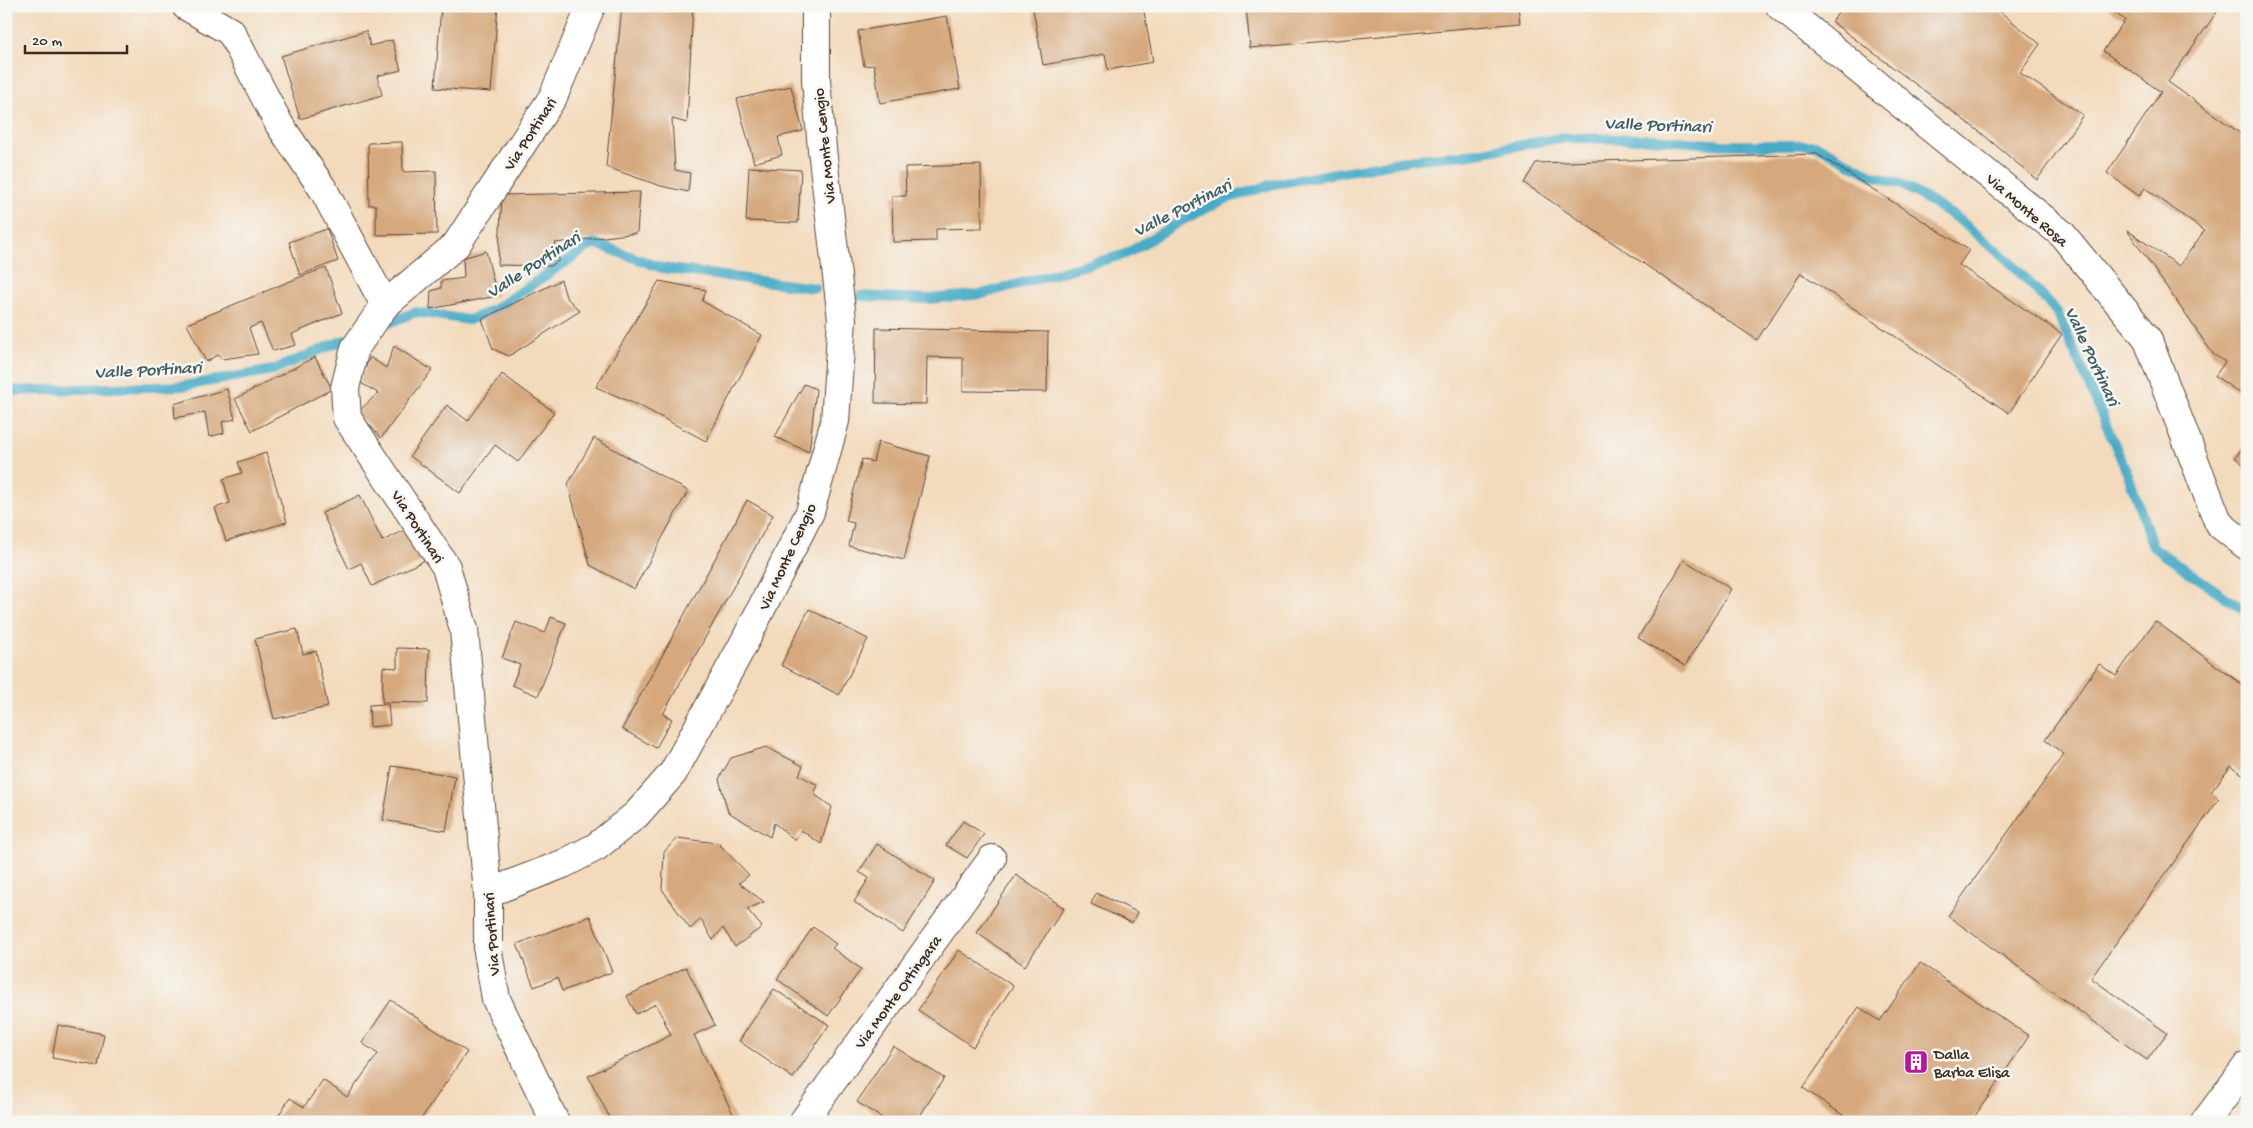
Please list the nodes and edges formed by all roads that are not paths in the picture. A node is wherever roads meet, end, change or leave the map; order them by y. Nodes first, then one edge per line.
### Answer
1 (186, 6) edge
2 (591, 6) edge
3 (816, 6) edge
4 (1780, 6) edge
5 (385, 305) junction
6 (2247, 546) edge
7 (992, 859) dead end
8 (488, 893) junction
9 (2247, 1066) edge
10 (555, 1122) edge
11 (803, 1122) edge
12 (2205, 1122) edge

1 - 5 street
2 - 5 street, Via Portinari
3 - 8 street, Via Monte Cengio
4 - 6 street, Via Monte Rosa
5 - 8 street, Via Portinari
7 - 11 street, Via Monte Ortingara
8 - 10 street, Via Portinari
9 - 12 street

